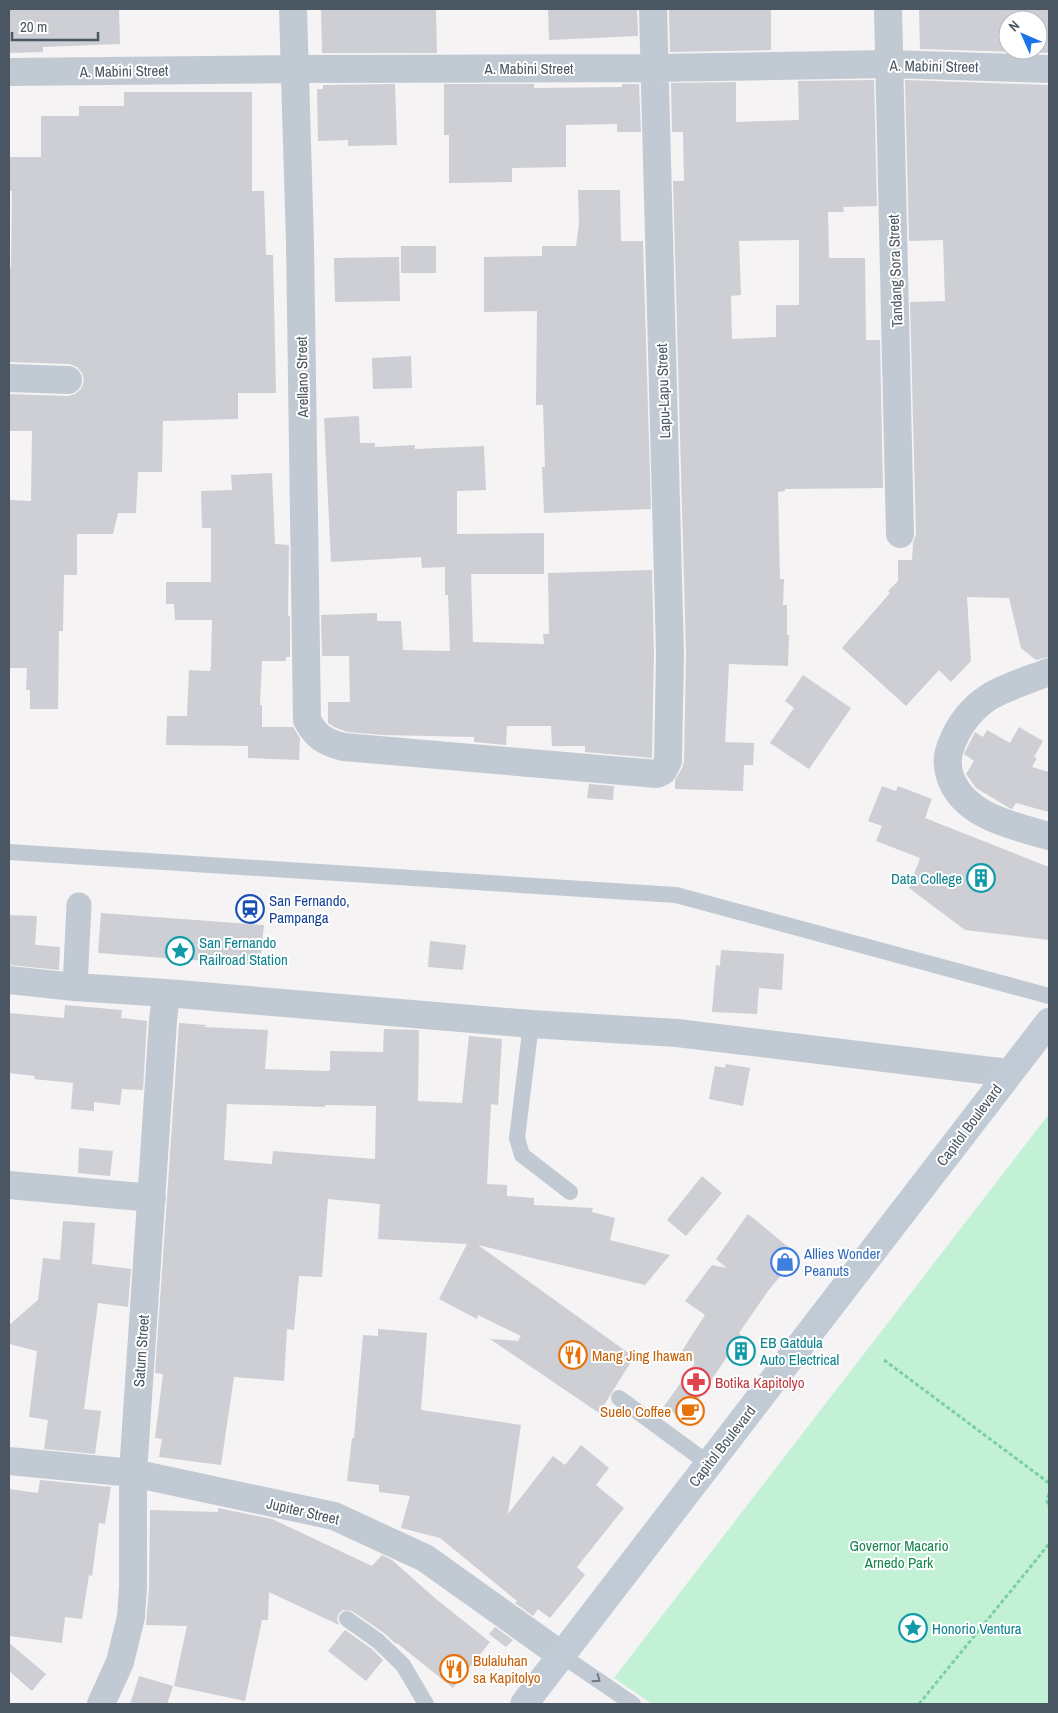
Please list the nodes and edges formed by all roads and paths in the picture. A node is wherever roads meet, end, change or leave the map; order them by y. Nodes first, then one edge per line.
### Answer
1 (294, 9) edge
2 (652, 9) edge
3 (888, 9) edge
4 (889, 64) junction
5 (654, 68) junction
6 (296, 69) junction
7 (1049, 69) edge
8 (9, 72) edge
9 (9, 378) edge
10 (68, 380) dead end
11 (900, 534) dead end
12 (1049, 672) edge
13 (322, 740) joint
14 (1049, 836) edge
15 (9, 852) edge
16 (79, 905) dead end
17 (9, 980) edge
18 (75, 987) junction
19 (166, 993) junction
20 (1049, 996) edge
21 (531, 1024) junction
22 (1046, 1033) edge
23 (1008, 1073) junction
24 (9, 1185) edge
25 (570, 1192) dead end
26 (152, 1198) junction
27 (884, 1360) dead end
28 (619, 1398) dead end
29 (9, 1461) edge
30 (709, 1464) junction
31 (133, 1474) junction
32 (1049, 1483) edge
33 (1049, 1494) edge
34 (1049, 1508) edge
35 (1049, 1544) edge
36 (347, 1619) dead end
37 (562, 1655) junction
38 (101, 1704) edge
39 (426, 1704) edge
40 (524, 1704) edge
41 (633, 1704) edge
42 (919, 1704) edge

1 - 6 street, Arellano Street
2 - 5 street, Lapu-Lapu Street
3 - 4 street, Tandang Sora Street
4 - 5 street, A. Mabini Street
4 - 7 street, A. Mabini Street
4 - 11 street, Tandang Sora Street
5 - 6 street, A. Mabini Street
5 - 13 street, Lapu-Lapu Street
6 - 8 street, A. Mabini Street
6 - 13 street, Arellano Street
9 - 10 street
12 - 14 street
15 - 20 lane
16 - 18 street
17 - 18 street
18 - 19 street
19 - 21 street
19 - 26 street, Saturn Street
21 - 23 street
21 - 25 lane
22 - 23 main road, Capitol Boulevard
23 - 30 main road, Capitol Boulevard
24 - 26 street
26 - 31 street, Saturn Street
27 - 32 path
28 - 30 lane
29 - 31 street, Jupiter Street
30 - 37 main road, Capitol Boulevard
31 - 37 street, Jupiter Street
31 - 38 street, Saturn Street
33 - 34 path
35 - 42 path
36 - 39 lane
37 - 40 main road, Capitol Boulevard
37 -> 41 lane

